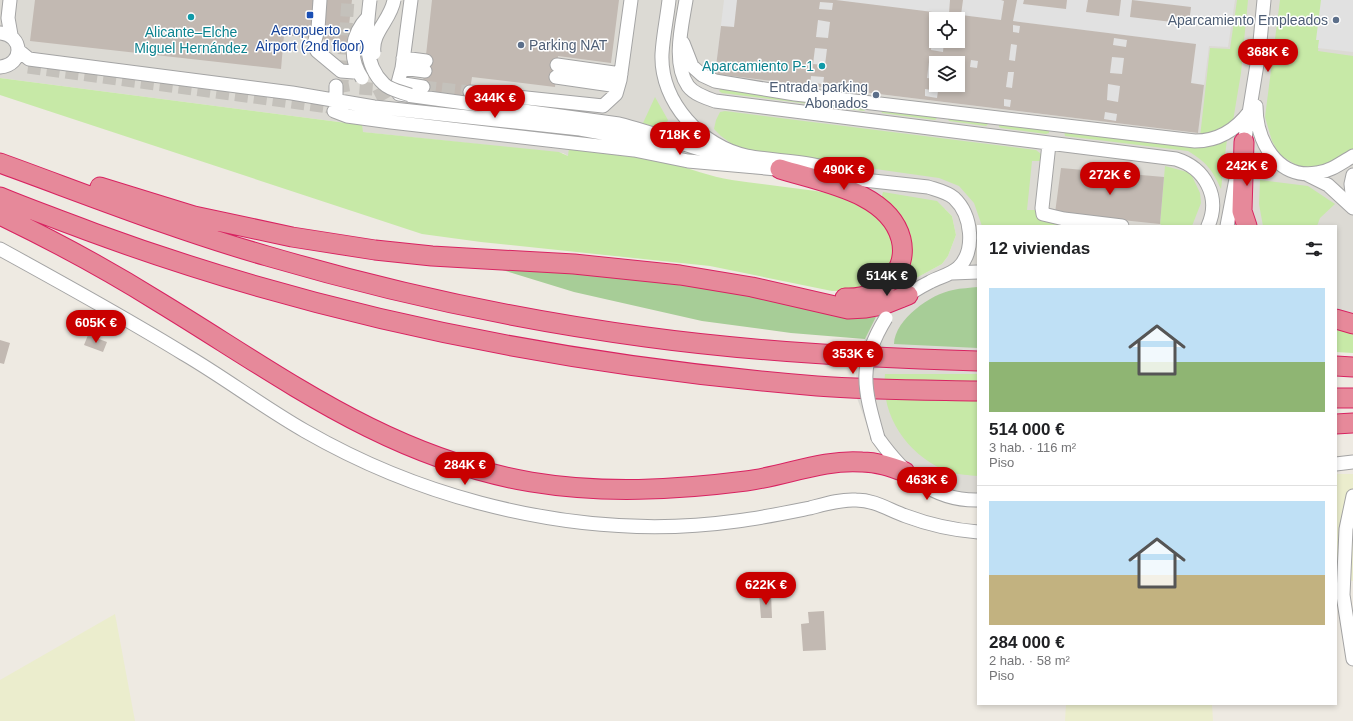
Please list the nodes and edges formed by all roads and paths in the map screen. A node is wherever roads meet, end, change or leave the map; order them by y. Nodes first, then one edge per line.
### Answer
1 (10, 0) edge
2 (320, 0) edge
3 (370, 0) edge
4 (394, 0) edge
5 (631, 0) edge
6 (669, 0) edge
7 (686, 0) edge
8 (1264, 0) edge
9 (414, 2) edge
10 (368, 17) junction
11 (4, 33) edge
12 (681, 38) junction
13 (18, 50) junction
14 (1259, 52) junction
15 (403, 63) junction
16 (426, 66) dead end
17 (0, 67) edge
18 (358, 75) junction
19 (619, 83) junction
20 (336, 86) dead end
21 (423, 87) tunnel mouth
22 (379, 89) junction
23 (470, 92) tunnel mouth
24 (410, 95) junction
25 (335, 105) junction
26 (1250, 111) junction
27 (996, 113) junction
28 (1056, 120) junction
29 (1035, 142) junction
30 (1244, 142) junction
31 (1052, 144) junction
32 (0, 153) edge
33 (1353, 156) edge
34 (0, 163) edge
35 (1353, 163) edge
36 (711, 164) junction
37 (780, 169) junction
38 (1305, 174) junction
39 (1353, 175) edge
40 (853, 179) junction
41 (1332, 189) junction
42 (0, 197) edge
43 (1353, 202) edge
44 (1353, 208) edge
45 (0, 214) edge
46 (1114, 225) edge
47 (1208, 225) edge
48 (1227, 225) edge
49 (1247, 225) edge
50 (0, 250) edge
51 (617, 268) junction
52 (977, 272) edge
53 (952, 273) junction
54 (908, 295) junction
55 (1337, 319) edge
56 (1353, 324) edge
57 (977, 361) edge
58 (1337, 366) edge
59 (1353, 367) edge
60 (977, 392) edge
61 (1337, 398) edge
62 (1353, 398) edge
63 (1353, 423) edge
64 (1337, 424) edge
65 (1353, 462) edge
66 (1337, 464) edge
67 (905, 472) junction
68 (1353, 496) edge
69 (977, 500) edge
70 (977, 532) edge
71 (1353, 659) edge

1 - 11 street
2 - 18 street, bridge
3 - 10 street, bridge
4 - 24 street, bridge
5 - 19 street
6 - 40 street
7 - 12 street
8 - 14 street
9 - 15 street
10 - 18 street, bridge
10 - 22 street, bridge
10 - 24 street, bridge
11 - 13 street
12 - 27 street
12 - 29 street
13 - 17 street
13 - 25 street
14 - 26 street
14 - 38 street
15 - 16 street
15 - 21 street
18 - 22 street
19 - 19 street
19 - 23 street
20 - 25 street
22 - 24 street, bridge
24 - 37 street
25 - 36 street
25 - 36 street
26 - 28 street
26 - 30 street
27 - 28 street
27 - 29 street
28 - 31 street
29 - 31 street
30 - 48 street
30 - 49 highway
31 - 46 street
31 - 47 street
32 - 51 highway
33 - 38 street
34 - 57 highway
35 - 41 street
36 - 37 street
37 - 40 street
37 - 51 highway
38 - 41 street
39 - 43 street
40 - 53 street
41 - 44 street
42 - 60 highway
45 - 67 highway
50 - 70 street
51 - 54 highway
52 - 53 street
53 - 54 street
54 - 67 street, bridge
55 - 56 highway
58 - 59 highway
61 - 62 highway
63 - 64 highway
65 - 66 street
67 - 69 street
68 - 71 street

